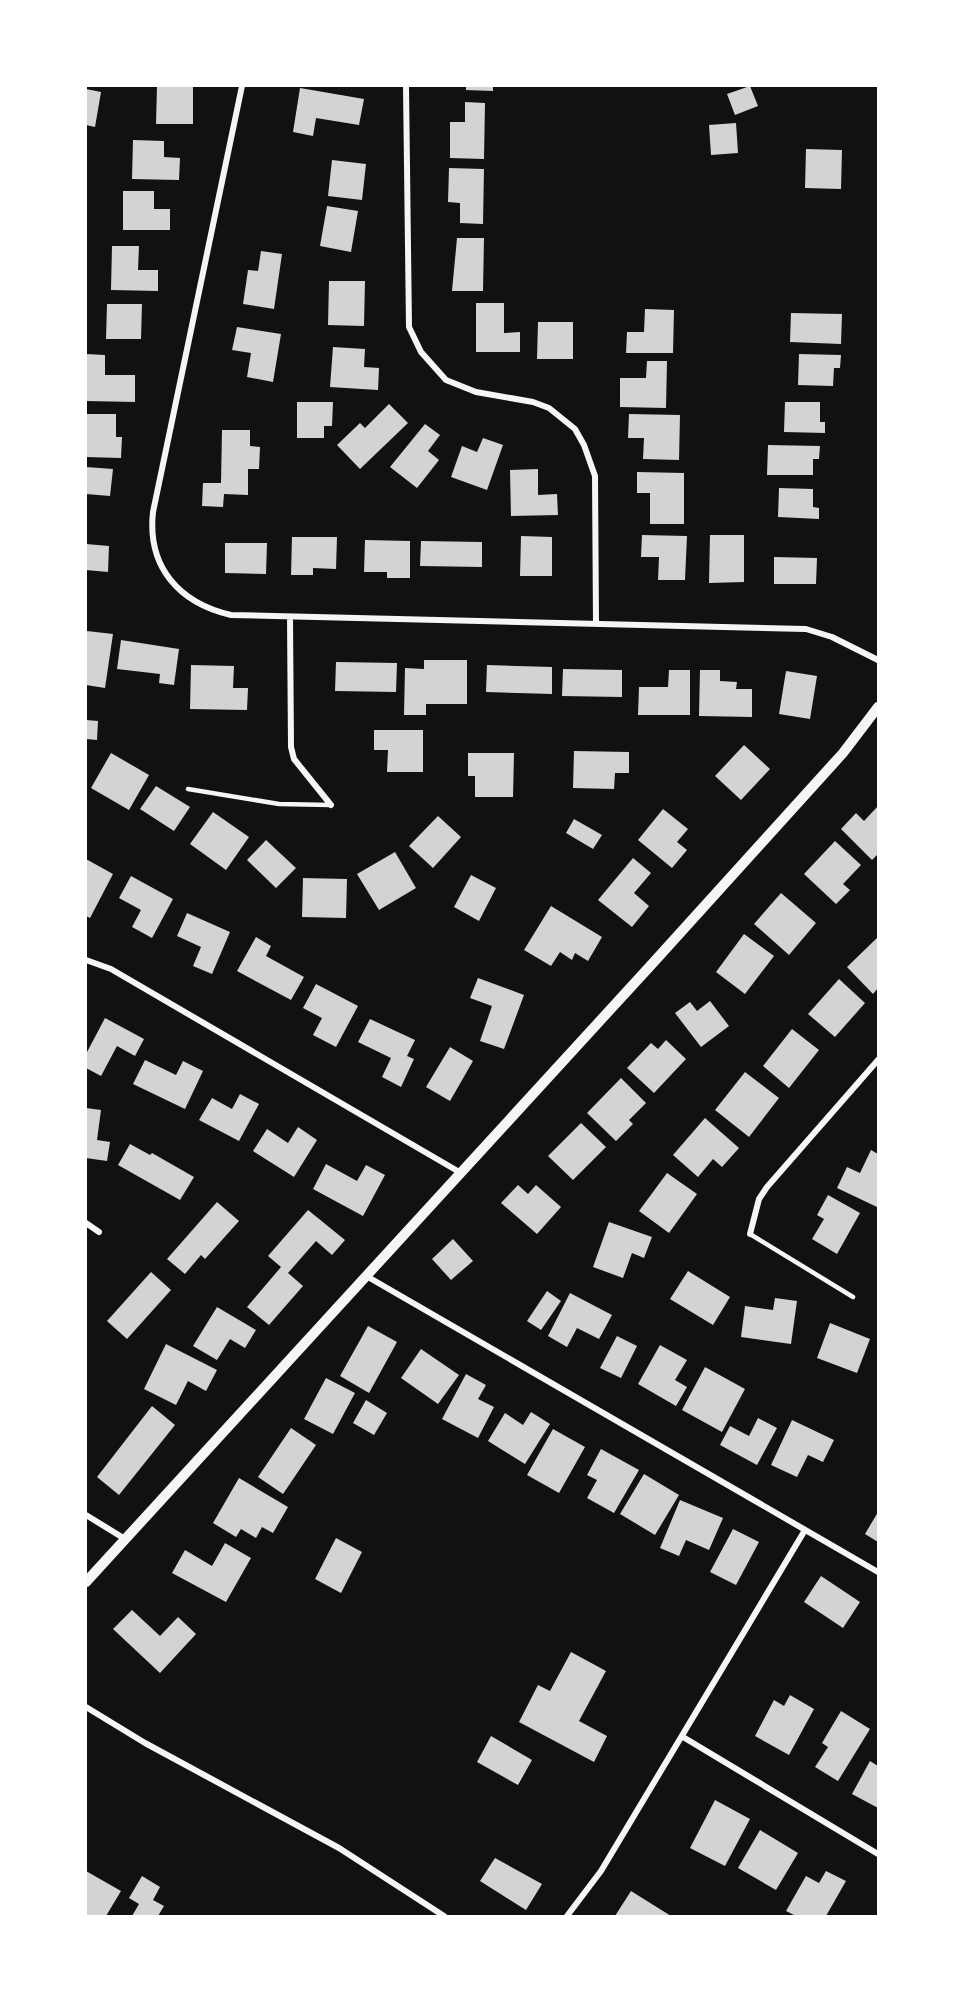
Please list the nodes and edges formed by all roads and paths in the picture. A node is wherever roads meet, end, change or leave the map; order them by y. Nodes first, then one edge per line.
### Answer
1 (242, 86) edge
2 (406, 86) edge
3 (290, 618) junction
4 (596, 624) junction
5 (879, 660) edge
6 (879, 707) edge
7 (188, 789) dead end
8 (331, 805) joint
9 (86, 960) edge
10 (879, 1060) edge
11 (461, 1173) junction
12 (86, 1223) edge
13 (99, 1232) dead end
14 (750, 1234) joint
15 (368, 1277) junction
16 (853, 1298) dead end
17 (86, 1515) edge
18 (805, 1530) junction
19 (124, 1539) junction
20 (879, 1572) edge
21 (86, 1582) edge
22 (86, 1707) edge
23 (683, 1737) junction
24 (879, 1854) edge
25 (444, 1917) edge
26 (567, 1917) edge

1 - 3 street
2 - 4 street
3 - 4 street
3 - 8 street
4 - 5 street
6 - 11 street
7 - 8 lane
9 - 11 street
10 - 14 street
11 - 15 street
12 - 13 street
14 - 16 lane
15 - 18 street
15 - 19 street
17 - 19 street
18 - 20 street
18 - 23 street
19 - 21 street
22 - 25 street
23 - 24 street
23 - 26 street

